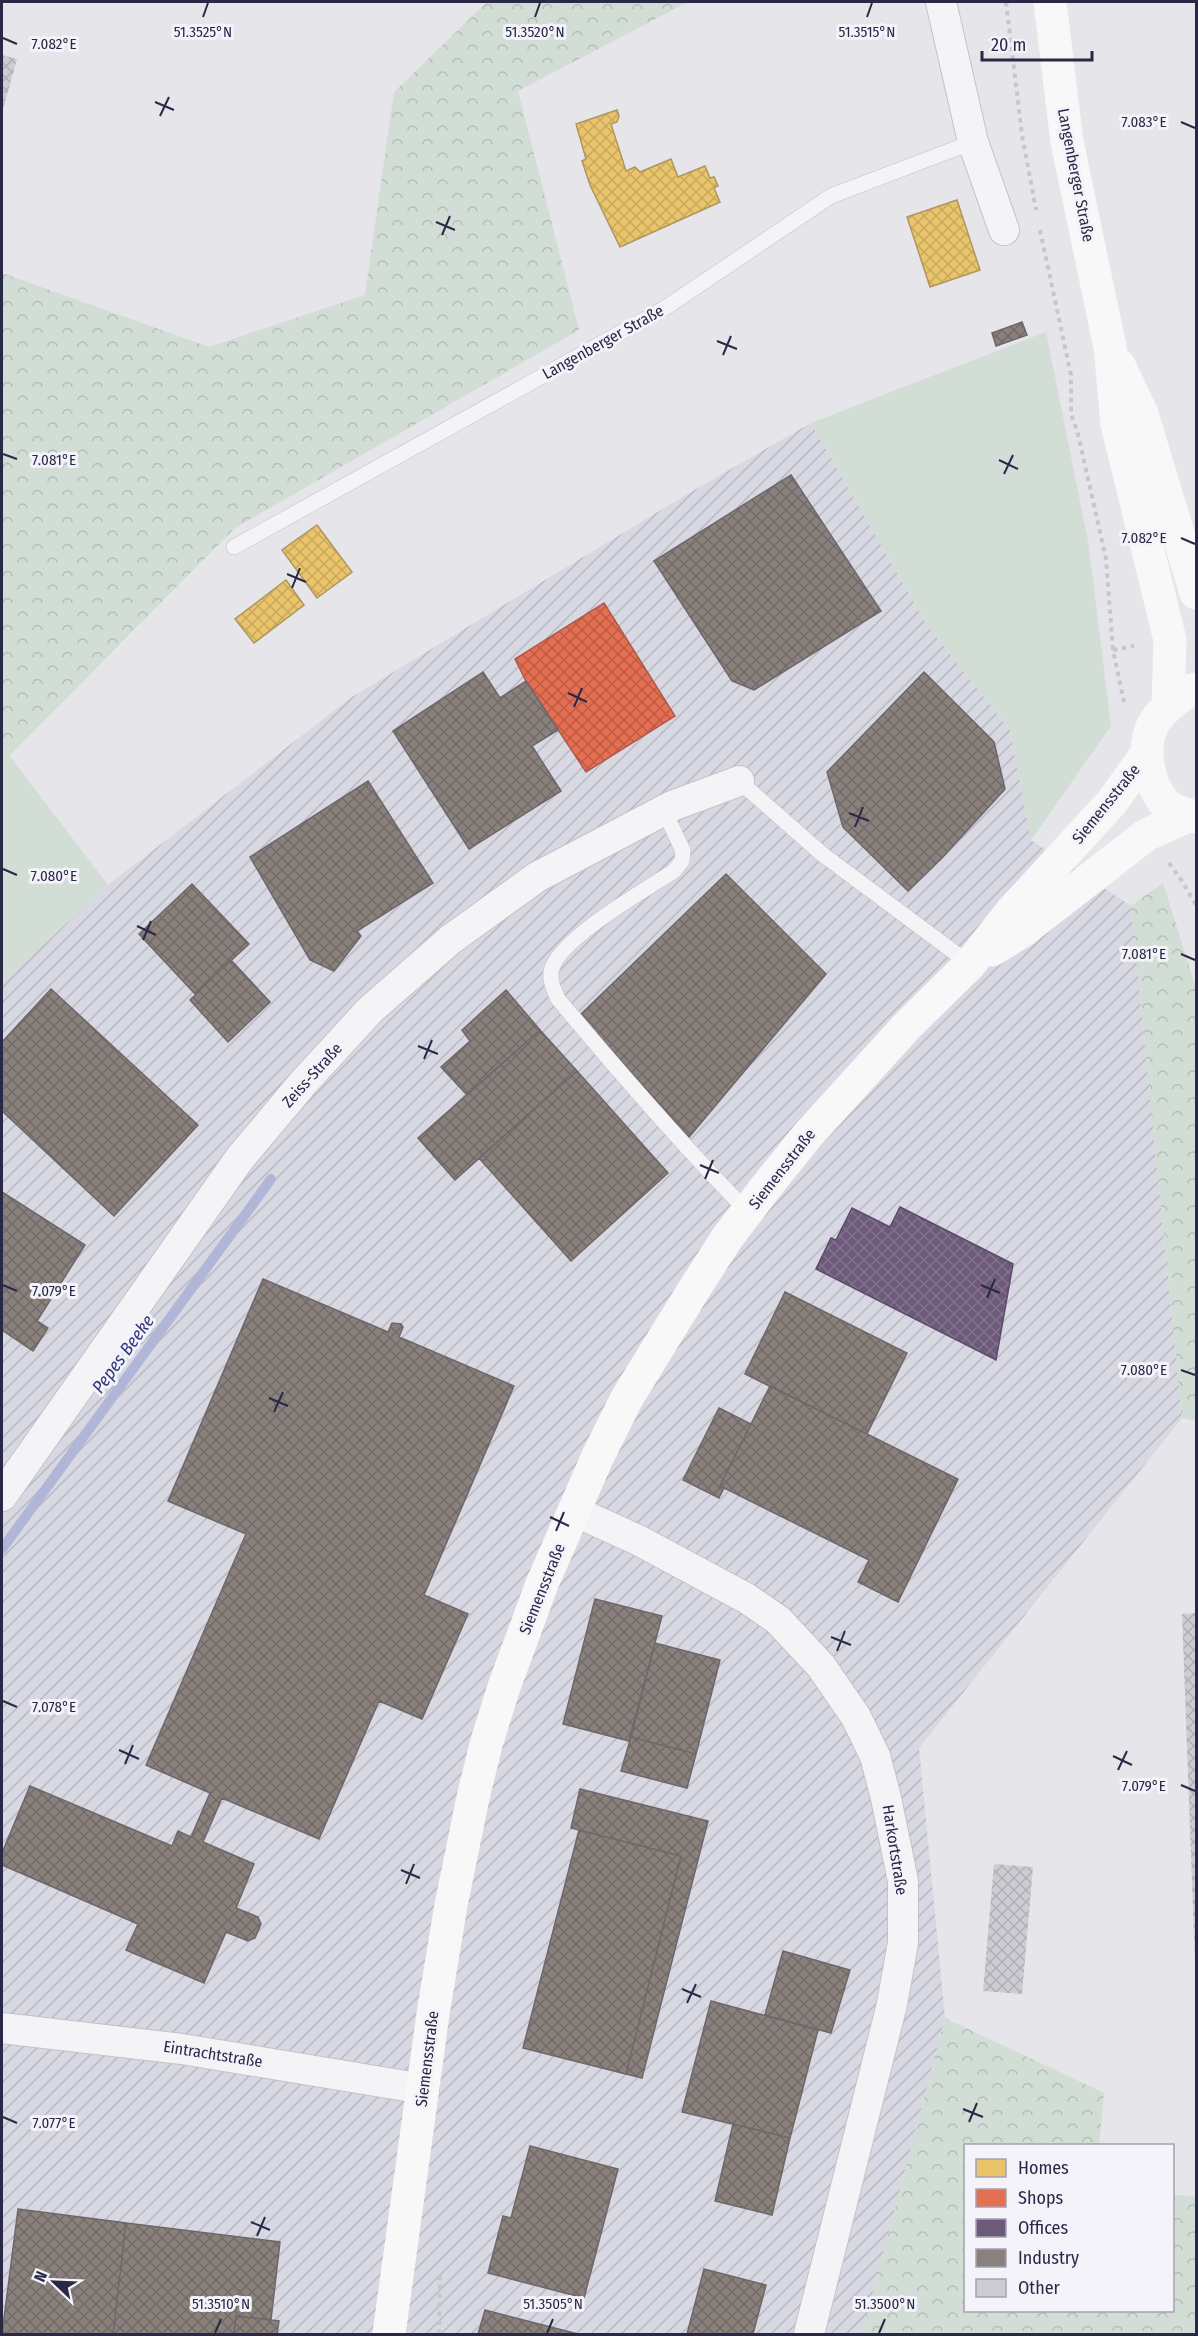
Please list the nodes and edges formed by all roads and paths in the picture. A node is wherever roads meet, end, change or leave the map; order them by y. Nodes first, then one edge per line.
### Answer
1 (941, 2) edge
2 (1006, 2) edge
3 (1050, 2) edge
4 (973, 142) junction
5 (1037, 215) dead end
6 (1039, 226) dead end
7 (1004, 230) dead end
8 (1110, 346) junction
9 (234, 547) dead end
10 (1106, 559) dead end
11 (1197, 593) edge
12 (1197, 689) edge
13 (1168, 706) junction
14 (1147, 753) junction
15 (739, 781) joint
16 (664, 810) junction
17 (1192, 816) edge
18 (970, 964) junction
19 (748, 1212) junction
20 (2, 1496) edge
21 (574, 1511) junction
22 (2, 2028) edge
23 (424, 2089) junction
24 (440, 2272) dead end
25 (389, 2334) edge
26 (440, 2334) edge
27 (809, 2334) edge

1 - 4 street
2 - 5 path
3 - 8 street, Langenberger Straße
4 - 7 street
4 - 9 lane, Langenberger Straße
6 - 10 path
8 - 11 street, Langenberger Straße
8 - 13 street, Langenberger Straße
12 - 13 street
13 - 14 street
14 - 17 street
14 - 18 street, Siemensstraße
15 - 16 street, Zeiss-Straße
15 - 18 lane
16 - 19 lane
16 - 20 street, Zeiss-Straße
17 - 18 street, Siemensstraße
18 - 19 street, Siemensstraße
19 - 21 street, Siemensstraße
21 - 23 street, Siemensstraße
21 - 27 street, Harkortstraße
22 - 23 street, Eintrachtstraße
23 - 25 street, Siemensstraße
24 - 26 path

